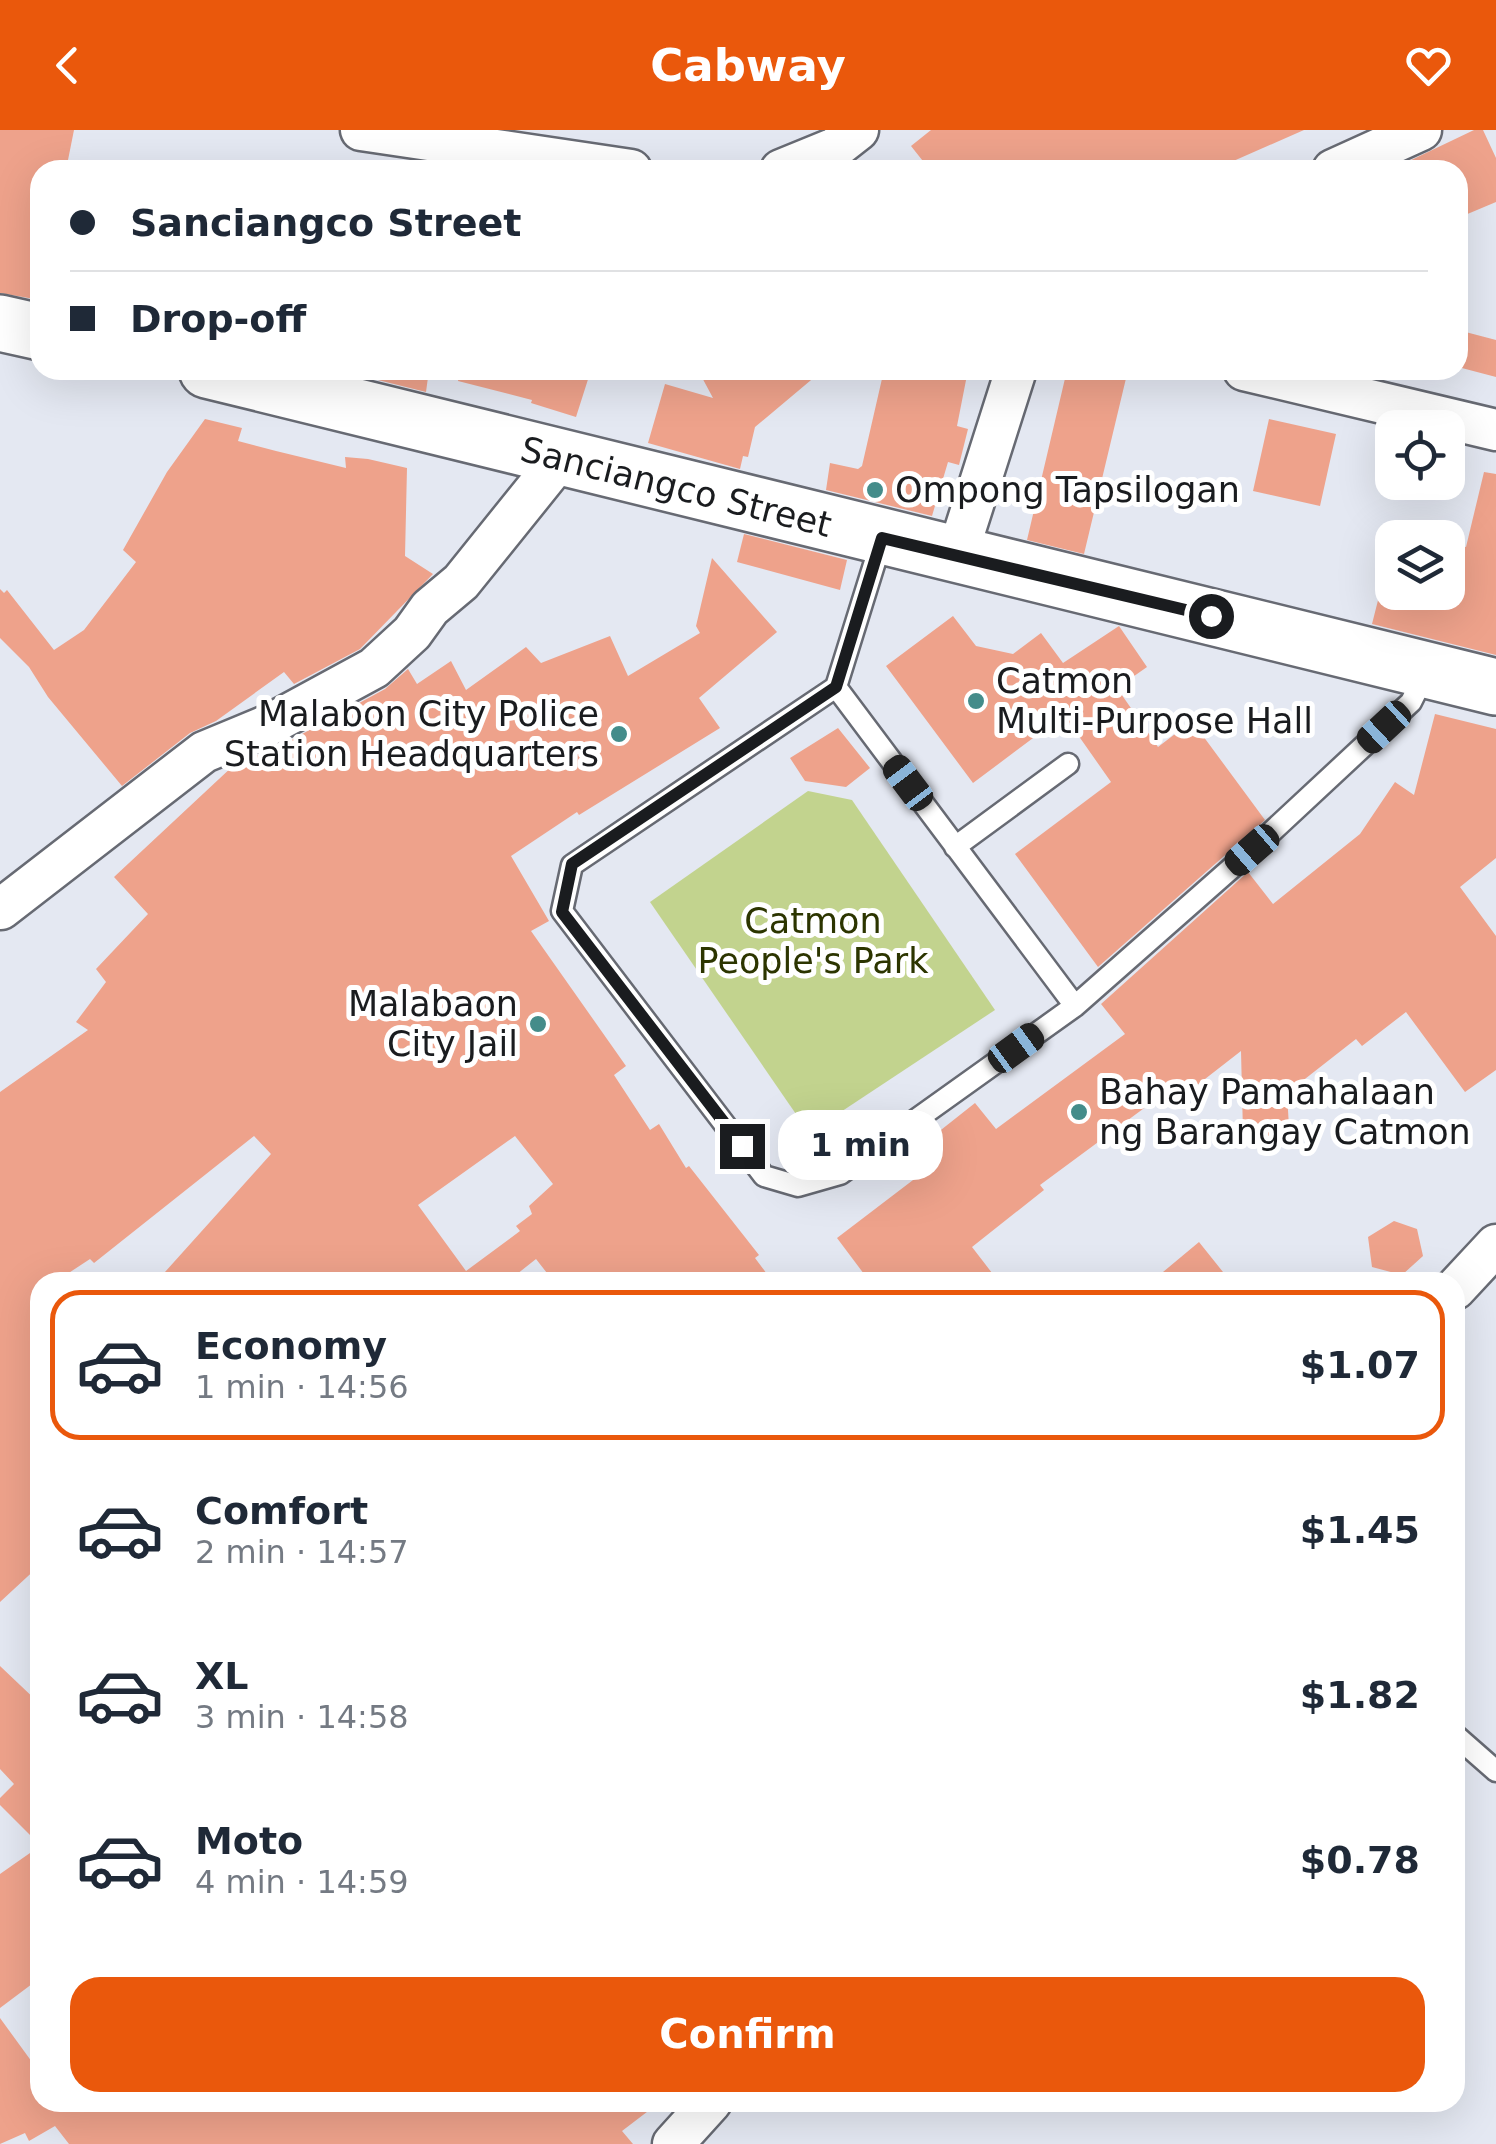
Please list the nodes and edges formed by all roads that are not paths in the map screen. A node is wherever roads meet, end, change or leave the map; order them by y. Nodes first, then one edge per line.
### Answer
1 (361, 130) edge
2 (858, 130) edge
3 (1421, 130) edge
4 (564, 160) edge
5 (806, 160) edge
6 (1354, 160) edge
7 (0, 322) edge
8 (30, 330) edge
9 (247, 380) edge
10 (1013, 380) edge
11 (1286, 380) edge
12 (1496, 430) edge
13 (560, 459) junction
14 (882, 538) junction
15 (957, 555) junction
16 (1428, 669) junction
17 (836, 687) junction
18 (1496, 687) edge
19 (1068, 764) dead end
20 (956, 846) junction
21 (1, 909) edge
22 (1075, 1006) junction
23 (1496, 1245) edge
24 (1465, 1279) edge
25 (1465, 1744) edge
26 (1496, 1771) edge
27 (701, 2112) edge
28 (673, 2144) edge

1 - 4 street
2 - 5 street
3 - 6 street
7 - 8 main road
9 - 13 main road, Sanciangco Street
10 - 15 street
11 - 12 street
13 - 14 main road, Sanciangco Street
13 - 21 street
14 - 15 main road, Sanciangco Street
14 - 17 lane
15 - 16 main road, Sanciangco Street
16 - 18 main road, Sanciangco Street
16 - 22 lane
17 - 20 lane
17 - 22 lane
19 - 20 lane
20 - 22 lane
23 - 24 street
25 - 26 lane
27 - 28 street

